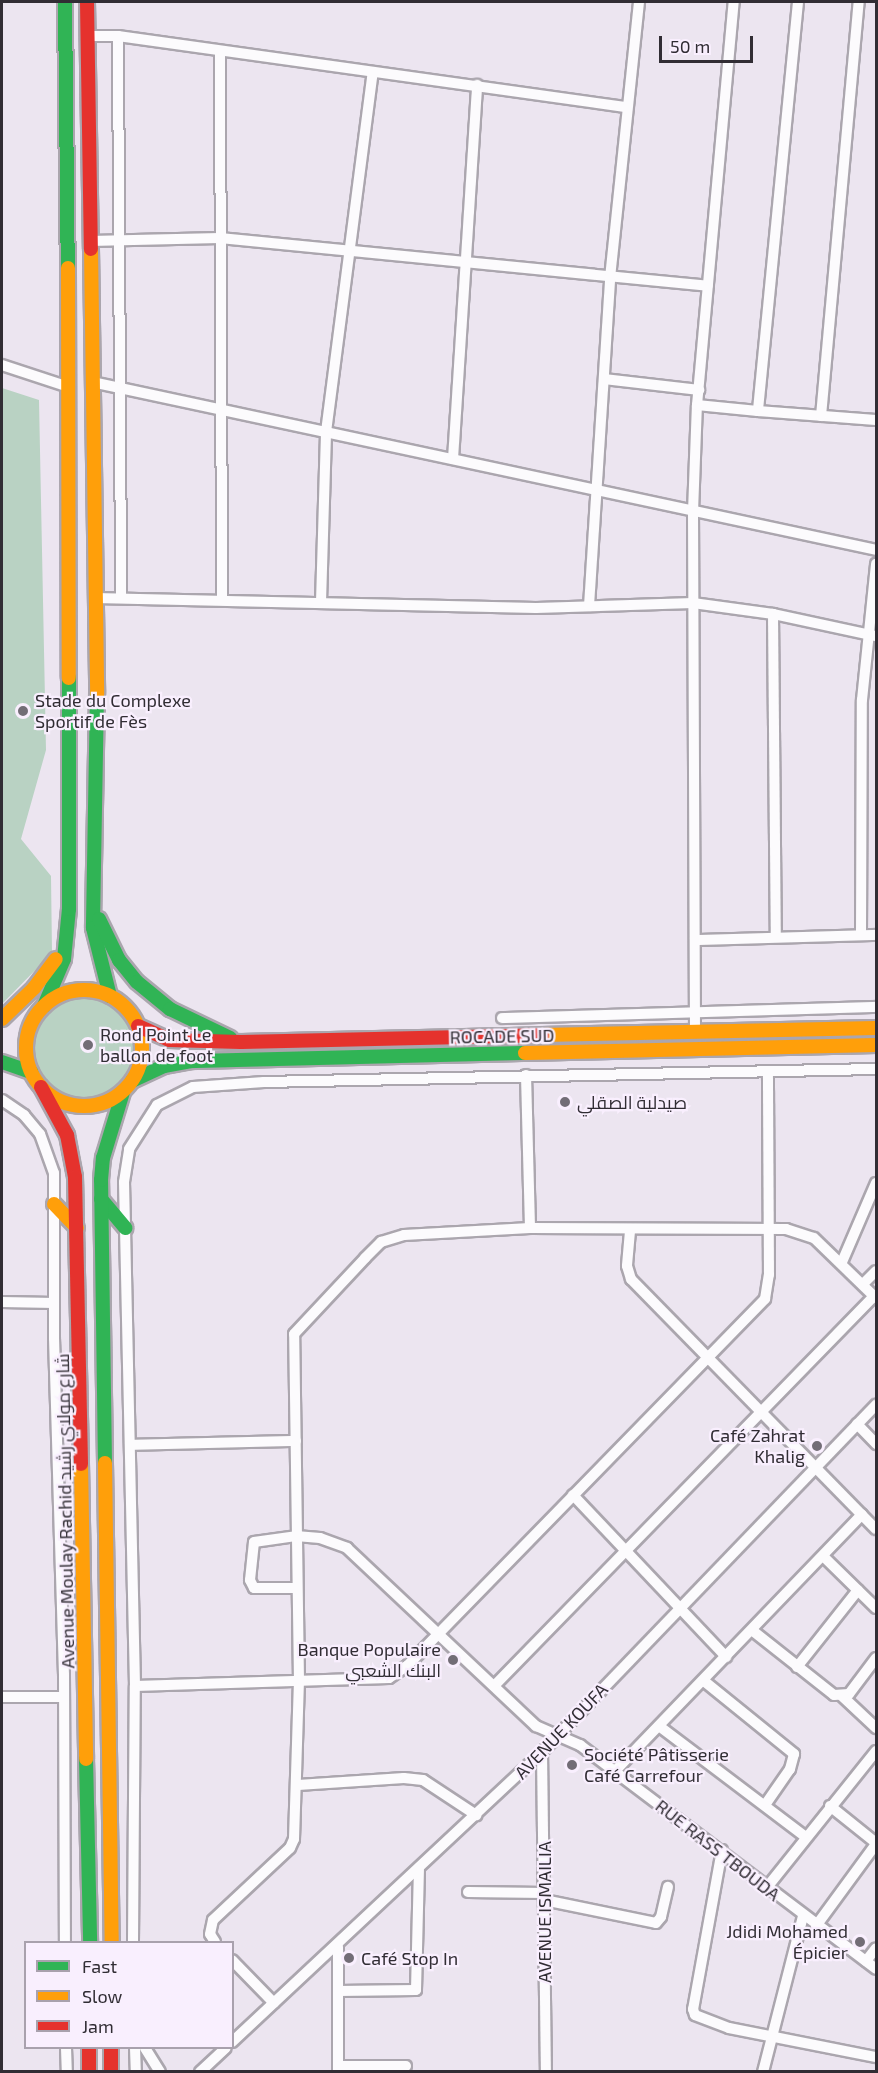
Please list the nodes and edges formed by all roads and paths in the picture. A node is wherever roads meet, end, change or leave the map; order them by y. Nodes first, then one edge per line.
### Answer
1 (65, 2) edge
2 (87, 2) edge
3 (639, 2) edge
4 (734, 2) edge
5 (798, 2) edge
6 (859, 2) edge
7 (88, 36) junction
8 (117, 36) junction
9 (219, 52) junction
10 (374, 72) junction
11 (477, 86) junction
12 (626, 107) junction
13 (220, 238) junction
14 (120, 240) junction
15 (90, 241) junction
16 (350, 253) junction
17 (464, 263) junction
18 (610, 278) junction
19 (708, 286) junction
20 (2, 365) edge
21 (604, 379) junction
22 (92, 382) junction
23 (69, 387) junction
24 (121, 388) junction
25 (699, 390) junction
26 (698, 405) junction
27 (222, 410) junction
28 (758, 411) junction
29 (821, 416) junction
30 (876, 420) edge
31 (326, 432) junction
32 (453, 459) junction
33 (595, 490) junction
34 (693, 512) junction
35 (876, 550) edge
36 (876, 564) edge
37 (95, 598) junction
38 (121, 598) junction
39 (222, 600) junction
40 (321, 602) junction
41 (693, 603) junction
42 (589, 606) junction
43 (773, 614) junction
44 (873, 635) edge
45 (93, 906) junction
46 (861, 935) junction
47 (876, 935) edge
48 (776, 936) junction
49 (67, 938) junction
50 (695, 940) junction
51 (111, 996) junction
52 (44, 1006) junction
53 (876, 1007) edge
54 (695, 1010) junction
55 (502, 1018) dead end
56 (2, 1019) edge
57 (33, 1019) junction
58 (138, 1026) junction
59 (876, 1028) edge
60 (695, 1031) junction
61 (2, 1032) edge
62 (241, 1042) junction
63 (876, 1045) edge
64 (284, 1058) junction
65 (220, 1060) junction
66 (2, 1062) edge
67 (876, 1069) edge
68 (768, 1071) junction
69 (31, 1072) junction
70 (526, 1076) junction
71 (287, 1082) junction
72 (225, 1084) junction
73 (41, 1087) junction
74 (128, 1087) junction
75 (2, 1100) edge
76 (876, 1183) edge
77 (101, 1199) junction
78 (54, 1204) junction
79 (77, 1228) junction
80 (125, 1228) junction
81 (530, 1228) junction
82 (768, 1230) junction
83 (630, 1231) junction
84 (842, 1262) junction
85 (876, 1271) edge
86 (863, 1284) junction
87 (875, 1297) edge
88 (2, 1302) edge
89 (54, 1303) junction
90 (705, 1358) junction
91 (876, 1405) edge
92 (759, 1412) junction
93 (857, 1425) junction
94 (296, 1441) junction
95 (130, 1444) junction
96 (876, 1444) edge
97 (814, 1467) junction
98 (573, 1495) junction
99 (862, 1514) junction
100 (876, 1529) edge
101 (296, 1536) junction
102 (625, 1549) junction
103 (824, 1557) junction
104 (297, 1588) junction
105 (858, 1590) junction
106 (876, 1608) edge
107 (680, 1610) junction
108 (439, 1631) junction
109 (753, 1631) junction
110 (726, 1658) junction
111 (876, 1658) edge
112 (797, 1667) junction
113 (299, 1681) junction
114 (704, 1681) junction
115 (135, 1686) junction
116 (494, 1686) junction
117 (843, 1696) junction
118 (2, 1697) edge
119 (63, 1697) junction
120 (659, 1726) junction
121 (876, 1728) edge
122 (557, 1737) junction
123 (876, 1751) edge
124 (542, 1752) junction
125 (873, 1763) edge
126 (615, 1771) junction
127 (298, 1785) junction
128 (765, 1805) junction
129 (830, 1806) junction
130 (476, 1815) junction
131 (806, 1837) junction
132 (876, 1843) edge
133 (722, 1850) junction
134 (418, 1870) junction
135 (768, 1886) junction
136 (668, 1887) dead end
137 (468, 1892) dead end
138 (544, 1896) junction
139 (803, 1916) junction
140 (816, 1926) junction
141 (65, 1941) edge
142 (90, 1941) edge
143 (112, 1941) edge
144 (133, 1941) edge
145 (214, 1941) edge
146 (338, 1947) junction
147 (876, 1948) edge
148 (866, 1961) junction
149 (234, 1962) edge
150 (876, 1969) edge
151 (338, 1991) junction
152 (274, 2003) junction
153 (771, 2035) junction
154 (234, 2040) edge
155 (66, 2049) edge
156 (89, 2049) edge
157 (111, 2049) edge
158 (135, 2049) edge
159 (147, 2049) edge
160 (225, 2049) edge
161 (876, 2057) edge
162 (406, 2066) dead end
163 (338, 2069) edge
164 (547, 2071) edge
165 (67, 2072) edge
166 (89, 2072) edge
167 (111, 2072) edge
168 (136, 2072) edge
169 (160, 2072) edge
170 (200, 2072) edge
171 (763, 2072) edge

1 - 23 main road
2 - 7 main road
3 - 12 street
4 - 19 street
5 - 28 street
6 - 29 street
7 - 8 street
7 - 15 main road
8 - 9 street
8 - 14 street
9 - 10 street
9 - 13 street
10 - 11 street
10 - 16 street
11 - 12 street
11 - 17 street
12 - 18 street
13 - 14 street
13 - 16 street
13 - 27 street
14 - 15 street
14 - 24 street
15 - 22 main road
16 - 17 street
16 - 31 street
17 - 18 street
17 - 32 street
18 - 19 street
18 - 21 street
19 - 25 street
20 - 23 street
21 - 25 street
21 - 33 street
22 - 24 street
22 - 37 main road
23 - 49 main road
24 - 27 street
24 - 38 street
25 - 26 street
26 - 28 street
26 - 34 street
27 - 31 street
27 - 39 street
28 - 29 street
29 - 30 street
31 - 32 street
31 - 40 street
32 - 33 street
33 - 34 street
33 - 42 street
34 - 35 street
34 - 41 street
36 - 44 street
37 - 38 street
37 - 45 main road
38 - 39 street
39 - 40 street
40 - 42 street
41 - 42 street
41 - 43 street
41 - 50 street
43 - 44 street
43 - 48 street
44 - 46 street
45 - 51 main road
45 - 62 main road
46 - 47 street
46 - 48 street
48 - 50 street
49 - 52 main road
49 - 56 main road
50 - 54 street
51 - 52 main road
51 - 58 main road
52 - 57 main road
53 - 54 street
54 - 55 street
54 - 60 street
57 - 61 main road
57 - 69 main road
58 - 62 main road, ROCADE SUD
58 - 74 main road
59 - 60 main road, ROCADE SUD
60 - 62 main road, ROCADE SUD
63 - 64 main road, ROCADE SUD
64 - 65 main road, ROCADE SUD
64 - 71 street
65 - 72 street
65 - 74 main road, ROCADE SUD
66 - 69 main road
67 - 68 street
68 - 70 street
68 - 82 street
69 - 73 main road
70 - 71 street
70 - 81 street
71 - 72 street
72 - 80 street
73 - 74 main road
73 - 79 main road, Avenue Moulay Rachid شارع مولاي رشيد
74 - 77 main road, Avenue Moulay Rachid شارع مولاي رشيد
75 - 78 street
76 - 84 street
77 - 80 main road
77 - 143 main road, Avenue Moulay Rachid شارع مولاي رشيد
78 - 79 main road
78 - 89 street
79 - 142 main road, Avenue Moulay Rachid شارع مولاي رشيد
80 - 95 street
81 - 83 street
81 - 94 street
82 - 83 street
82 - 84 street
82 - 90 street
83 - 90 street
84 - 86 street
85 - 86 street
86 - 87 street
87 - 92 street
88 - 89 street
89 - 119 street
90 - 92 street
90 - 98 street
91 - 93 street, AVENUE KOUFA
92 - 97 street
92 - 102 street
93 - 96 street
93 - 97 street, AVENUE KOUFA
94 - 95 street
94 - 101 street
95 - 115 street
97 - 99 street
97 - 107 street, AVENUE KOUFA
98 - 102 street
98 - 108 street
99 - 100 street
99 - 103 street
101 - 104 street
101 - 104 street, RUE RASS TBOUDA
101 - 108 street, RUE RASS TBOUDA
102 - 107 street
102 - 116 street
103 - 105 street
103 - 109 street
104 - 113 street
105 - 106 street
105 - 112 street
107 - 110 street
107 - 122 street, AVENUE KOUFA
108 - 113 street
108 - 116 street, RUE RASS TBOUDA
109 - 110 street
109 - 112 street
110 - 114 street
111 - 117 street
112 - 117 street
113 - 115 street
113 - 127 street
114 - 120 street
114 - 128 street
115 - 144 street
116 - 122 street, RUE RASS TBOUDA
117 - 121 street
118 - 119 street
119 - 141 street
120 - 126 street
120 - 128 street
122 - 124 street, AVENUE KOUFA
122 - 126 street, RUE RASS TBOUDA
123 - 125 street
124 - 130 street, AVENUE KOUFA
124 - 138 street, AVENUE ISMAILIA
125 - 129 street
126 - 133 street, RUE RASS TBOUDA
127 - 130 street
127 - 145 street
128 - 131 street
129 - 131 street
129 - 132 street
130 - 134 street, AVENUE KOUFA
131 - 135 street
132 - 140 street
133 - 135 street, RUE RASS TBOUDA
133 - 153 street
134 - 146 street, AVENUE KOUFA
134 - 151 street
135 - 139 street, RUE RASS TBOUDA
136 - 138 street
137 - 138 street
138 - 164 street, AVENUE ISMAILIA
139 - 140 street, RUE RASS TBOUDA
139 - 153 street
140 - 148 street, RUE RASS TBOUDA
146 - 151 street
146 - 152 street, AVENUE KOUFA
147 - 148 street
148 - 150 street, RUE RASS TBOUDA
149 - 152 street
151 - 163 street
152 - 154 street, AVENUE KOUFA
153 - 161 street
153 - 171 street
155 - 165 street
156 - 166 main road
157 - 167 main road
158 - 168 street
159 - 169 street
160 - 170 street
162 - 163 street

